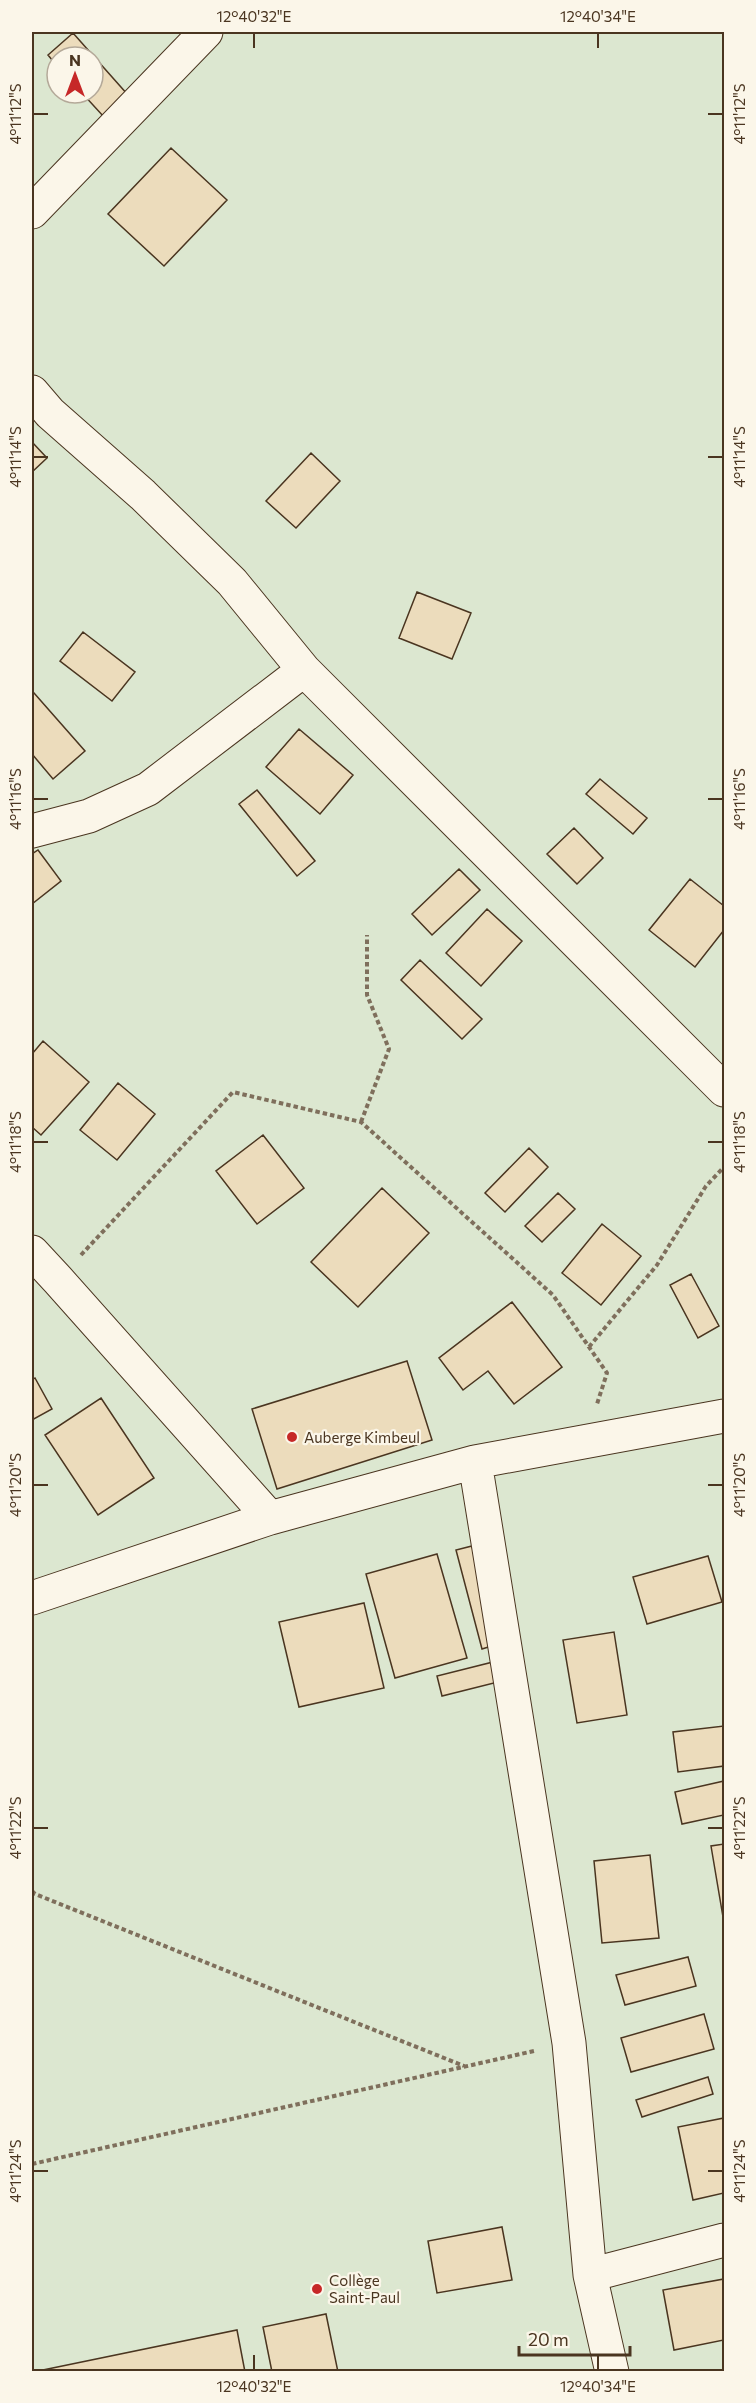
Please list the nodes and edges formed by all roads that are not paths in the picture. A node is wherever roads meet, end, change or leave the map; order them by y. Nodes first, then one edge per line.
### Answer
1 (206, 32) edge
2 (32, 212) edge
3 (32, 392) edge
4 (304, 670) junction
5 (32, 831) edge
6 (724, 1090) edge
7 (32, 1252) edge
8 (724, 1416) edge
9 (475, 1462) junction
10 (270, 1518) junction
11 (32, 1598) edge
12 (724, 2240) edge
13 (590, 2276) junction
14 (612, 2372) edge

1 - 2 street
3 - 4 street
4 - 5 street
4 - 6 street
7 - 10 street
8 - 9 street
9 - 10 street
9 - 13 street
10 - 11 street
12 - 13 street
13 - 14 street

